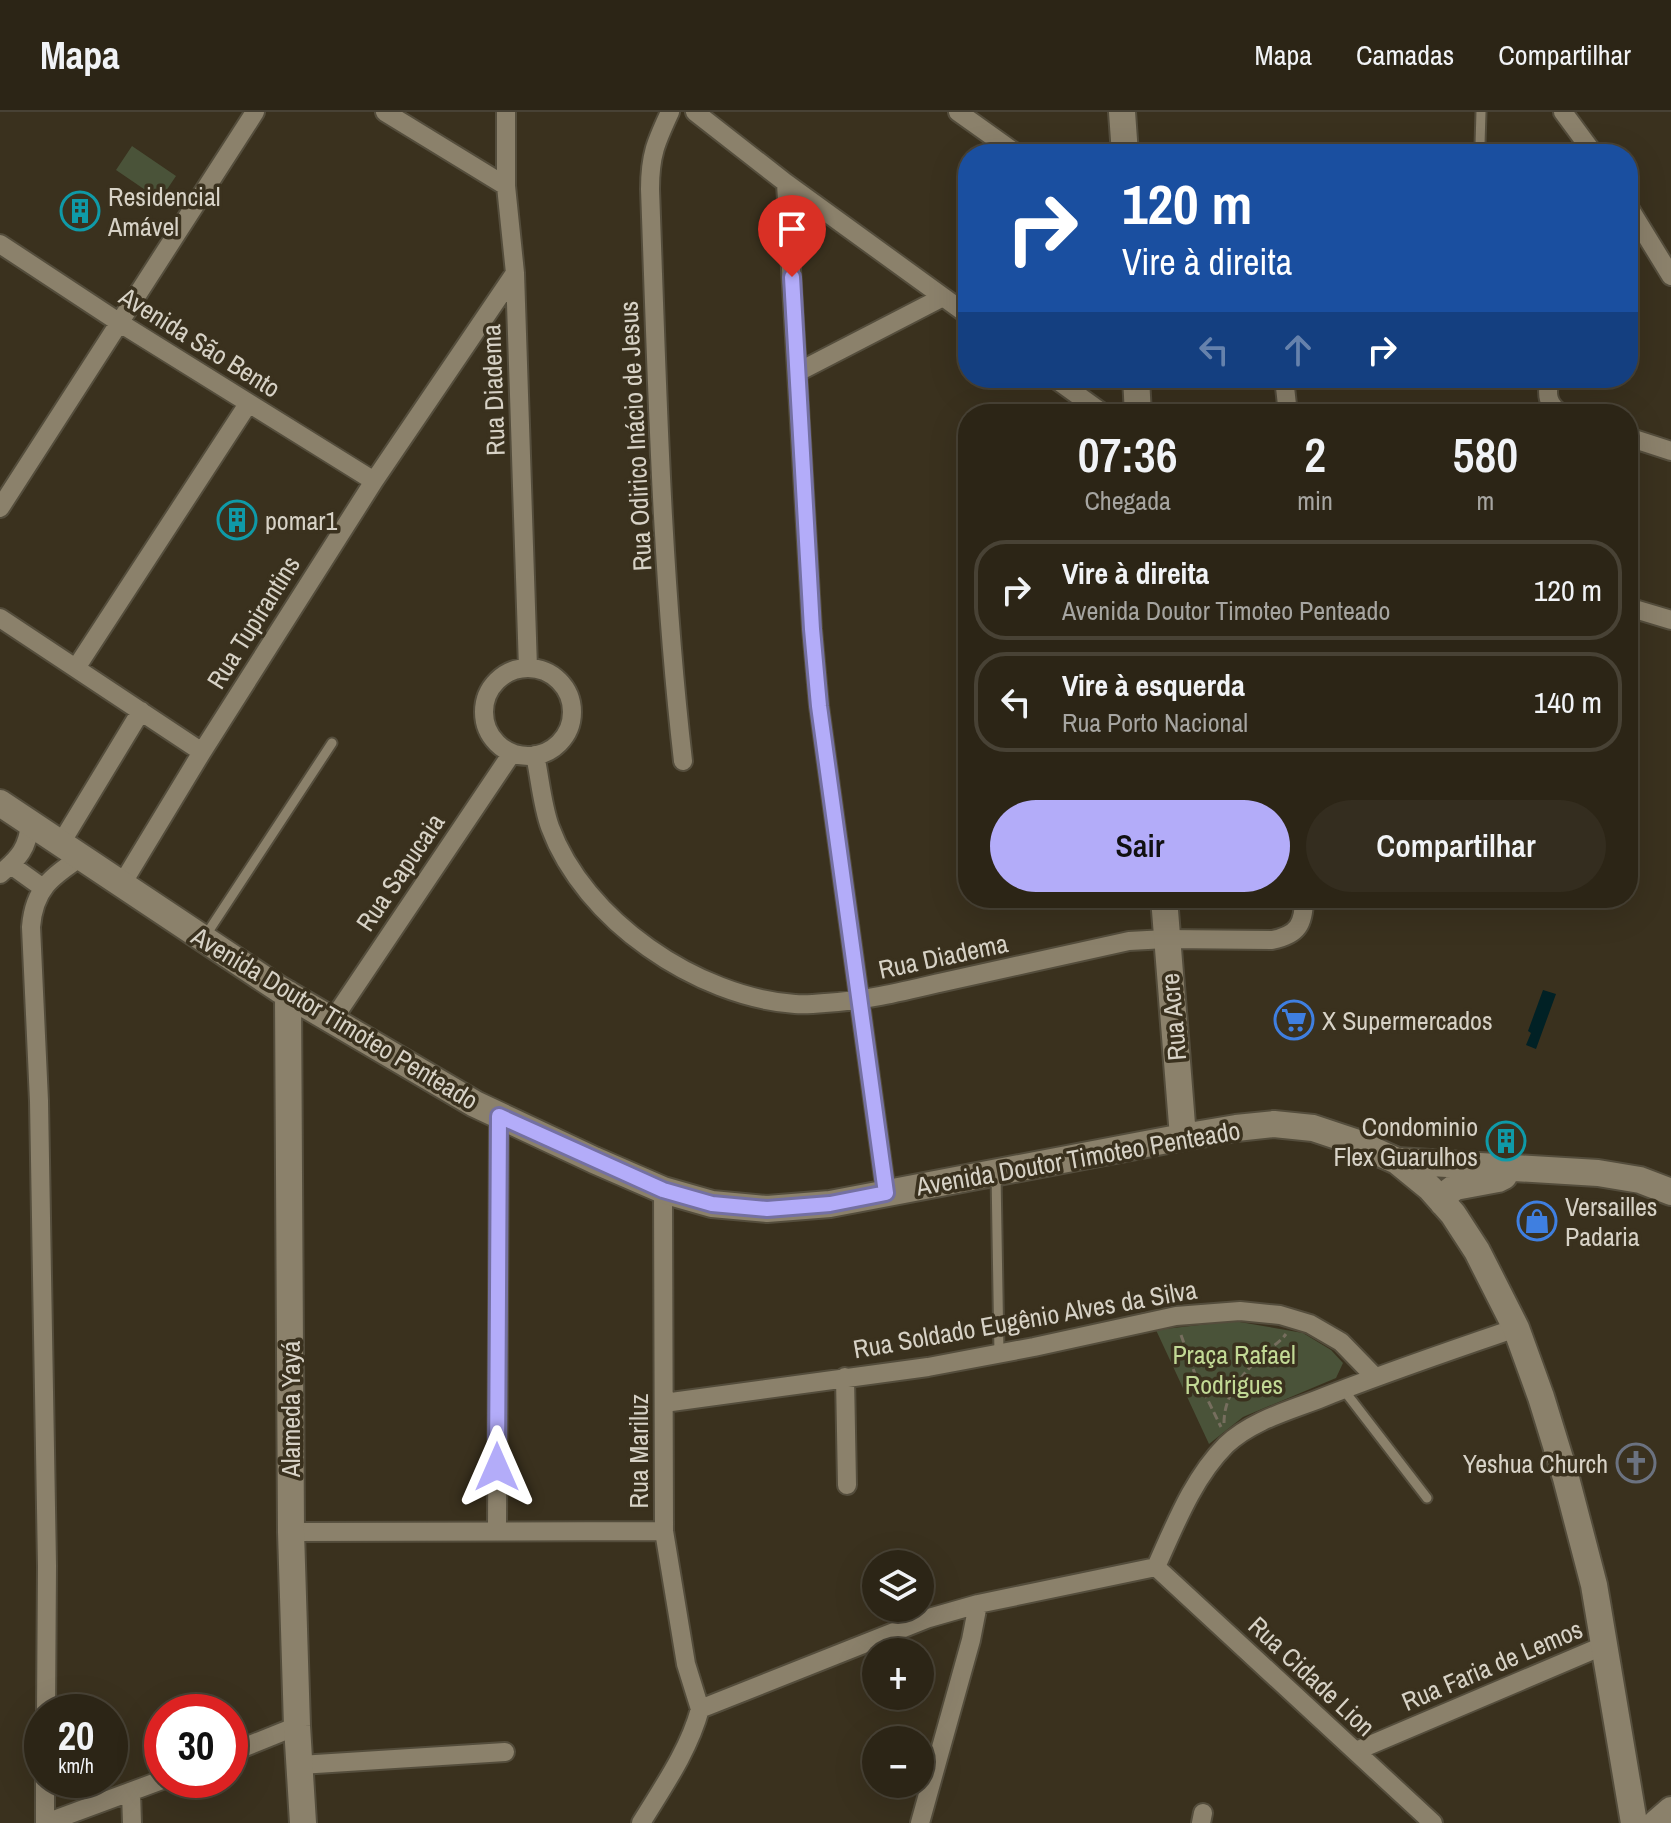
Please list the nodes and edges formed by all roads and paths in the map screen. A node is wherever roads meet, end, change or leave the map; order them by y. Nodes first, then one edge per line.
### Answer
1 (255, 112) edge
2 (385, 112) edge
3 (506, 112) edge
4 (670, 112) edge
5 (695, 112) edge
6 (958, 112) edge
7 (1122, 112) edge
8 (1481, 112) edge
9 (1563, 112) edge
10 (1003, 144) edge
11 (1124, 144) edge
12 (1480, 144) edge
13 (1587, 144) edge
14 (786, 183) junction
15 (506, 186) junction
16 (1638, 222) edge
17 (0, 244) edge
18 (515, 273) junction
19 (1671, 276) edge
20 (943, 297) junction
21 (958, 308) edge
22 (120, 323) junction
23 (798, 372) junction
24 (1068, 388) edge
25 (248, 404) junction
26 (1090, 404) edge
27 (1638, 440) edge
28 (1671, 451) edge
29 (374, 481) junction
30 (0, 508) edge
31 (1638, 610) edge
32 (0, 618) edge
33 (1671, 620) edge
34 (76, 668) junction
35 (528, 668) junction
36 (141, 711) junction
37 (332, 743) dead end
38 (202, 752) junction
39 (512, 753) junction
40 (535, 755) junction
41 (683, 761) dead end
42 (0, 803) edge
43 (30, 823) junction
44 (71, 850) junction
45 (6, 870) edge
46 (122, 884) junction
47 (43, 888) junction
48 (1164, 908) edge
49 (1303, 908) edge
50 (204, 939) junction
51 (1166, 939) junction
52 (288, 994) junction
53 (858, 1001) junction
54 (332, 1021) junction
55 (499, 1116) junction
56 (1183, 1137) junction
57 (1397, 1161) junction
58 (1517, 1169) junction
59 (996, 1173) junction
60 (663, 1190) junction
61 (1671, 1192) edge
62 (886, 1193) junction
63 (1443, 1203) junction
64 (1178, 1328) dead end
65 (1516, 1328) junction
66 (1289, 1331) dead end
67 (999, 1354) junction
68 (845, 1377) junction
69 (1375, 1377) junction
70 (1343, 1389) junction
71 (664, 1403) junction
72 (847, 1485) dead end
73 (1427, 1498) dead end
74 (497, 1530) junction
75 (664, 1531) junction
76 (291, 1532) junction
77 (1156, 1567) junction
78 (978, 1604) junction
79 (1605, 1645) junction
80 (46, 1694) edge
81 (700, 1709) junction
82 (297, 1726) junction
83 (248, 1746) edge
84 (1356, 1751) junction
85 (505, 1752) dead end
86 (300, 1765) junction
87 (144, 1787) edge
88 (131, 1792) junction
89 (45, 1798) edge
90 (1671, 1810) edge
91 (45, 1823) edge
92 (132, 1823) edge
93 (303, 1823) edge
94 (641, 1823) edge
95 (920, 1823) edge
96 (1433, 1823) edge
97 (1634, 1823) edge
98 (1656, 1823) edge

1 - 22 street
2 - 15 street
3 - 15 street, Rua Diadema
4 - 41 street, Rua Odirico Inácio de Jesus
5 - 14 street
6 - 10 street
7 - 11 main road
8 - 12 lane
9 - 13 street
14 - 20 street
14 - 23 street
15 - 18 street, Rua Diadema
16 - 19 street
17 - 22 street, Avenida São Bento
18 - 29 street, Rua Tupirantins
18 - 35 street, Rua Diadema
20 - 21 street
20 - 23 street
22 - 25 street, Avenida São Bento
22 - 30 street
23 - 53 street
24 - 26 street
25 - 29 street, Avenida São Bento
25 - 34 street
27 - 28 street
29 - 38 street, Rua Tupirantins
31 - 33 street
32 - 34 street
34 - 36 street
35 - 39 street
35 - 40 street
36 - 38 street
36 - 44 street
37 - 50 lane
38 - 46 street, Rua Tupirantins
39 - 40 street
39 - 54 street, Rua Sapucaia
40 - 53 street, Rua Diadema
42 - 43 main road, Avenida Doutor Timoteo Penteado
43 - 44 main road, Avenida Doutor Timoteo Penteado
43 - 45 street
44 - 46 main road, Avenida Doutor Timoteo Penteado
44 - 47 street
45 - 47 street
46 - 50 main road, Avenida Doutor Timoteo Penteado
47 - 80 street
48 - 51 main road, Rua Acre
49 - 51 street, Rua Diadema
50 - 52 main road, Avenida Doutor Timoteo Penteado
51 - 53 street, Rua Diadema
51 - 56 main road, Rua Acre
52 - 54 main road, Avenida Doutor Timoteo Penteado
52 - 76 main road, Alameda Yayá
53 - 62 street
54 - 55 main road, Avenida Doutor Timoteo Penteado
55 - 60 main road, Avenida Doutor Timoteo Penteado
55 - 74 street
56 - 57 main road, Avenida Doutor Timoteo Penteado
56 - 59 main road, Avenida Doutor Timoteo Penteado
57 - 58 main road
57 - 63 main road, Avenida Doutor Timoteo Penteado
58 - 61 main road
58 - 63 main road
59 - 62 main road, Avenida Doutor Timoteo Penteado
59 - 67 lane
60 - 62 main road, Avenida Doutor Timoteo Penteado
60 - 71 street, Rua Mariluz
63 - 65 main road, Avenida Doutor Timoteo Penteado
64 - 66 path
65 - 69 street
65 - 79 main road, Avenida Doutor Timoteo Penteado
67 - 68 street, Rua Soldado Eugênio Alves da Silva
67 - 69 street, Rua Soldado Eugênio Alves da Silva
68 - 71 street, Rua Soldado Eugênio Alves da Silva
68 - 72 street
69 - 70 street
70 - 73 lane
70 - 77 street
71 - 75 street, Rua Mariluz
74 - 75 street
74 - 76 street
75 - 81 street, Rua Mariluz
76 - 82 main road, Alameda Yayá
77 - 78 street
77 - 84 street, Rua Cidade Lion
78 - 81 street
78 - 95 street
79 - 84 street, Rua Faria de Lemos
79 - 97 main road, Avenida Doutor Timoteo Penteado
81 - 94 street
82 - 83 street
82 - 86 main road, Alameda Yayá
84 - 96 street, Rua Cidade Lion
85 - 86 street
86 - 93 main road, Alameda Yayá
87 - 88 street
88 - 91 street
88 - 92 street
89 - 91 street
90 - 98 main road

